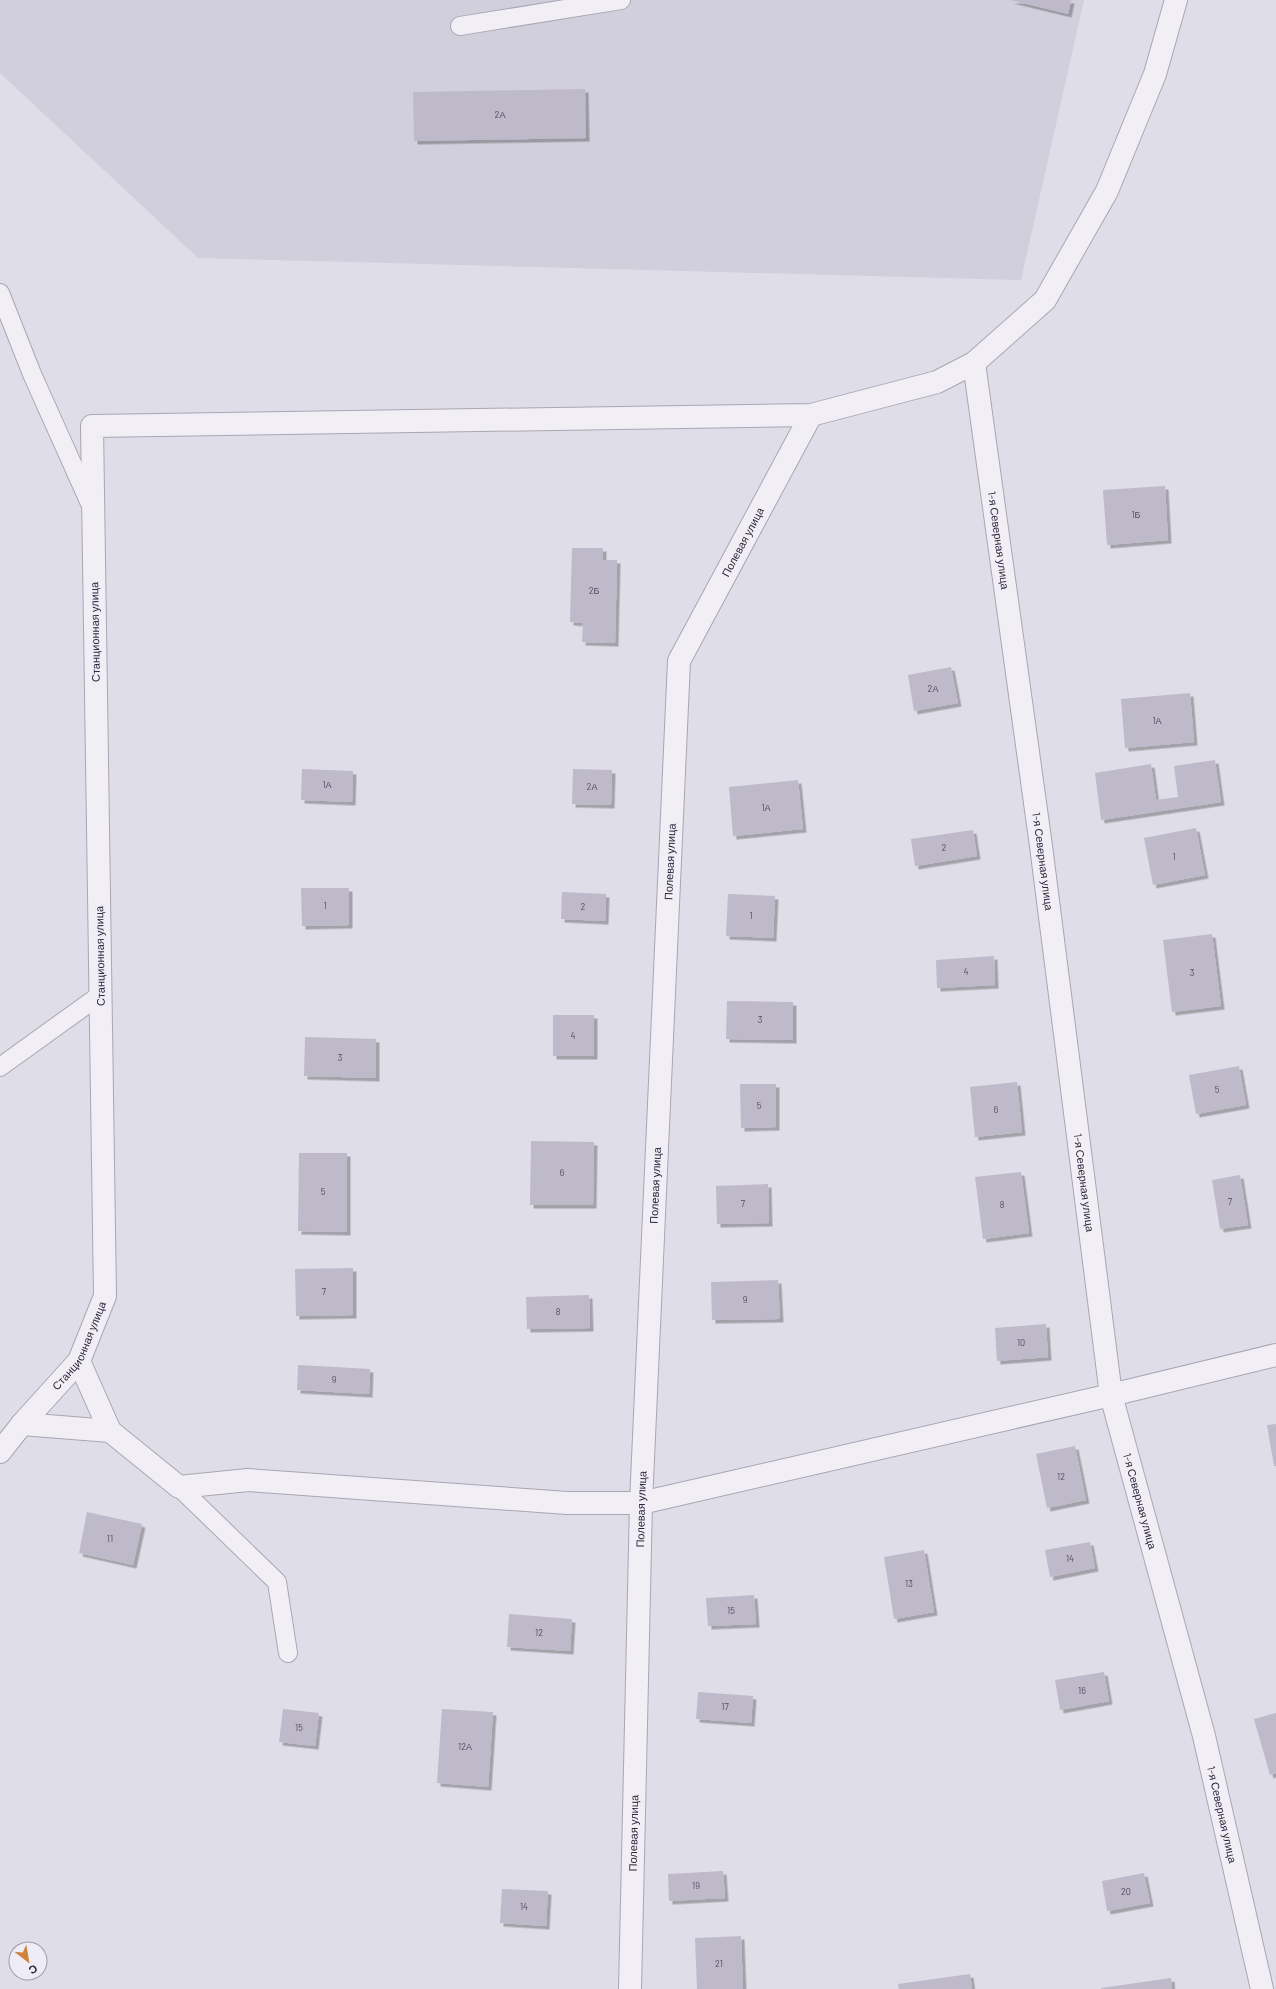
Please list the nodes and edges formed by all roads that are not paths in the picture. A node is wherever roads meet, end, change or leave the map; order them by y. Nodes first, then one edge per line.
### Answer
1 (621, 0) edge
2 (1176, 0) edge
3 (460, 26) dead end
4 (0, 294) edge
5 (974, 363) junction
6 (811, 415) junction
7 (93, 509) junction
8 (100, 995) junction
9 (0, 1067) edge
10 (1276, 1355) edge
11 (79, 1361) junction
12 (1111, 1395) junction
13 (22, 1424) junction
14 (110, 1431) junction
15 (0, 1452) edge
16 (179, 1487) junction
17 (641, 1502) junction
18 (288, 1653) dead end
19 (630, 1989) edge
20 (1262, 1989) edge

1 - 3 lane
2 - 5 street
4 - 7 lane
5 - 6 street
5 - 12 street, 1-я Северная улица
6 - 7 street, Станционная улица
6 - 17 street, Полевая улица
7 - 8 street, Станционная улица
8 - 9 lane
8 - 11 street, Станционная улица
10 - 12 street
11 - 13 street, Станционная улица
11 - 14 street
12 - 17 street
12 - 20 street, 1-я Северная улица
13 - 14 street
13 - 15 street, Станционная улица
14 - 16 street
16 - 17 street
16 - 18 lane
17 - 19 street, Полевая улица

